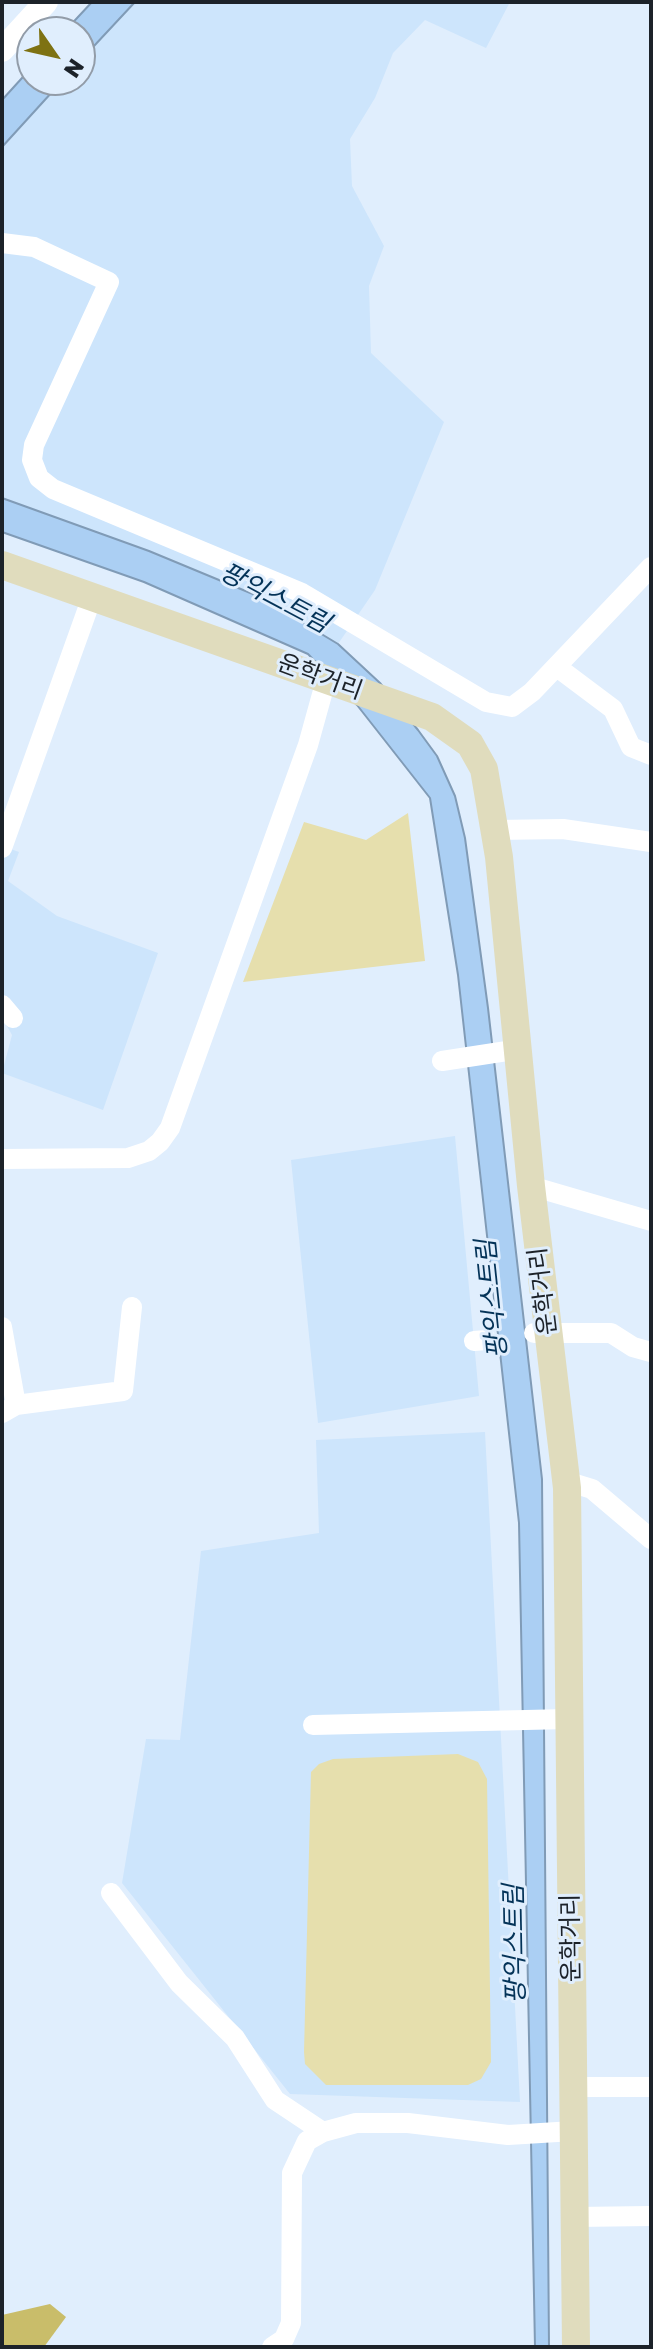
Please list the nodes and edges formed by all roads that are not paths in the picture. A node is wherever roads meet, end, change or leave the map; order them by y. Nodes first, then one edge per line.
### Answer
1 (46, 2) edge
2 (2, 50) edge
3 (2, 243) edge
4 (2, 565) edge
5 (651, 567) edge
6 (92, 597) junction
7 (557, 667) junction
8 (331, 681) junction
9 (651, 755) edge
10 (495, 830) junction
11 (651, 842) edge
12 (2, 848) edge
13 (511, 1051) junction
14 (449, 1060) dead end
15 (2, 1159) edge
16 (531, 1186) junction
17 (651, 1221) edge
18 (132, 1307) dead end
19 (2, 1327) edge
20 (541, 1333) junction
21 (651, 1352) edge
22 (9, 1409) edge
23 (566, 1481) junction
24 (651, 1539) edge
25 (558, 1719) junction
26 (313, 1725) dead end
27 (111, 1893) dead end
28 (573, 2087) junction
29 (651, 2087) edge
30 (323, 2132) junction
31 (564, 2132) junction
32 (651, 2216) edge
33 (575, 2217) junction
34 (272, 2347) edge
35 (576, 2347) edge

1 - 2 street
3 - 7 street
4 - 6 main road, 운학거리
5 - 7 street
6 - 8 main road, 운학거리
6 - 12 street
7 - 9 street
8 - 10 main road, 운학거리
8 - 15 street
10 - 11 street
10 - 13 main road, 운학거리
13 - 14 street
13 - 16 main road, 운학거리
16 - 17 street
16 - 20 main road, 운학거리
18 - 22 street
19 - 22 street
20 - 21 street
20 - 23 main road, 운학거리
23 - 24 street
23 - 25 main road, 운학거리
25 - 26 street
25 - 28 main road, 운학거리
27 - 30 street
28 - 29 street
28 - 31 main road, 운학거리
30 - 31 street
30 - 34 street
31 - 33 main road, 운학거리
32 - 33 street
33 - 35 main road, 운학거리

